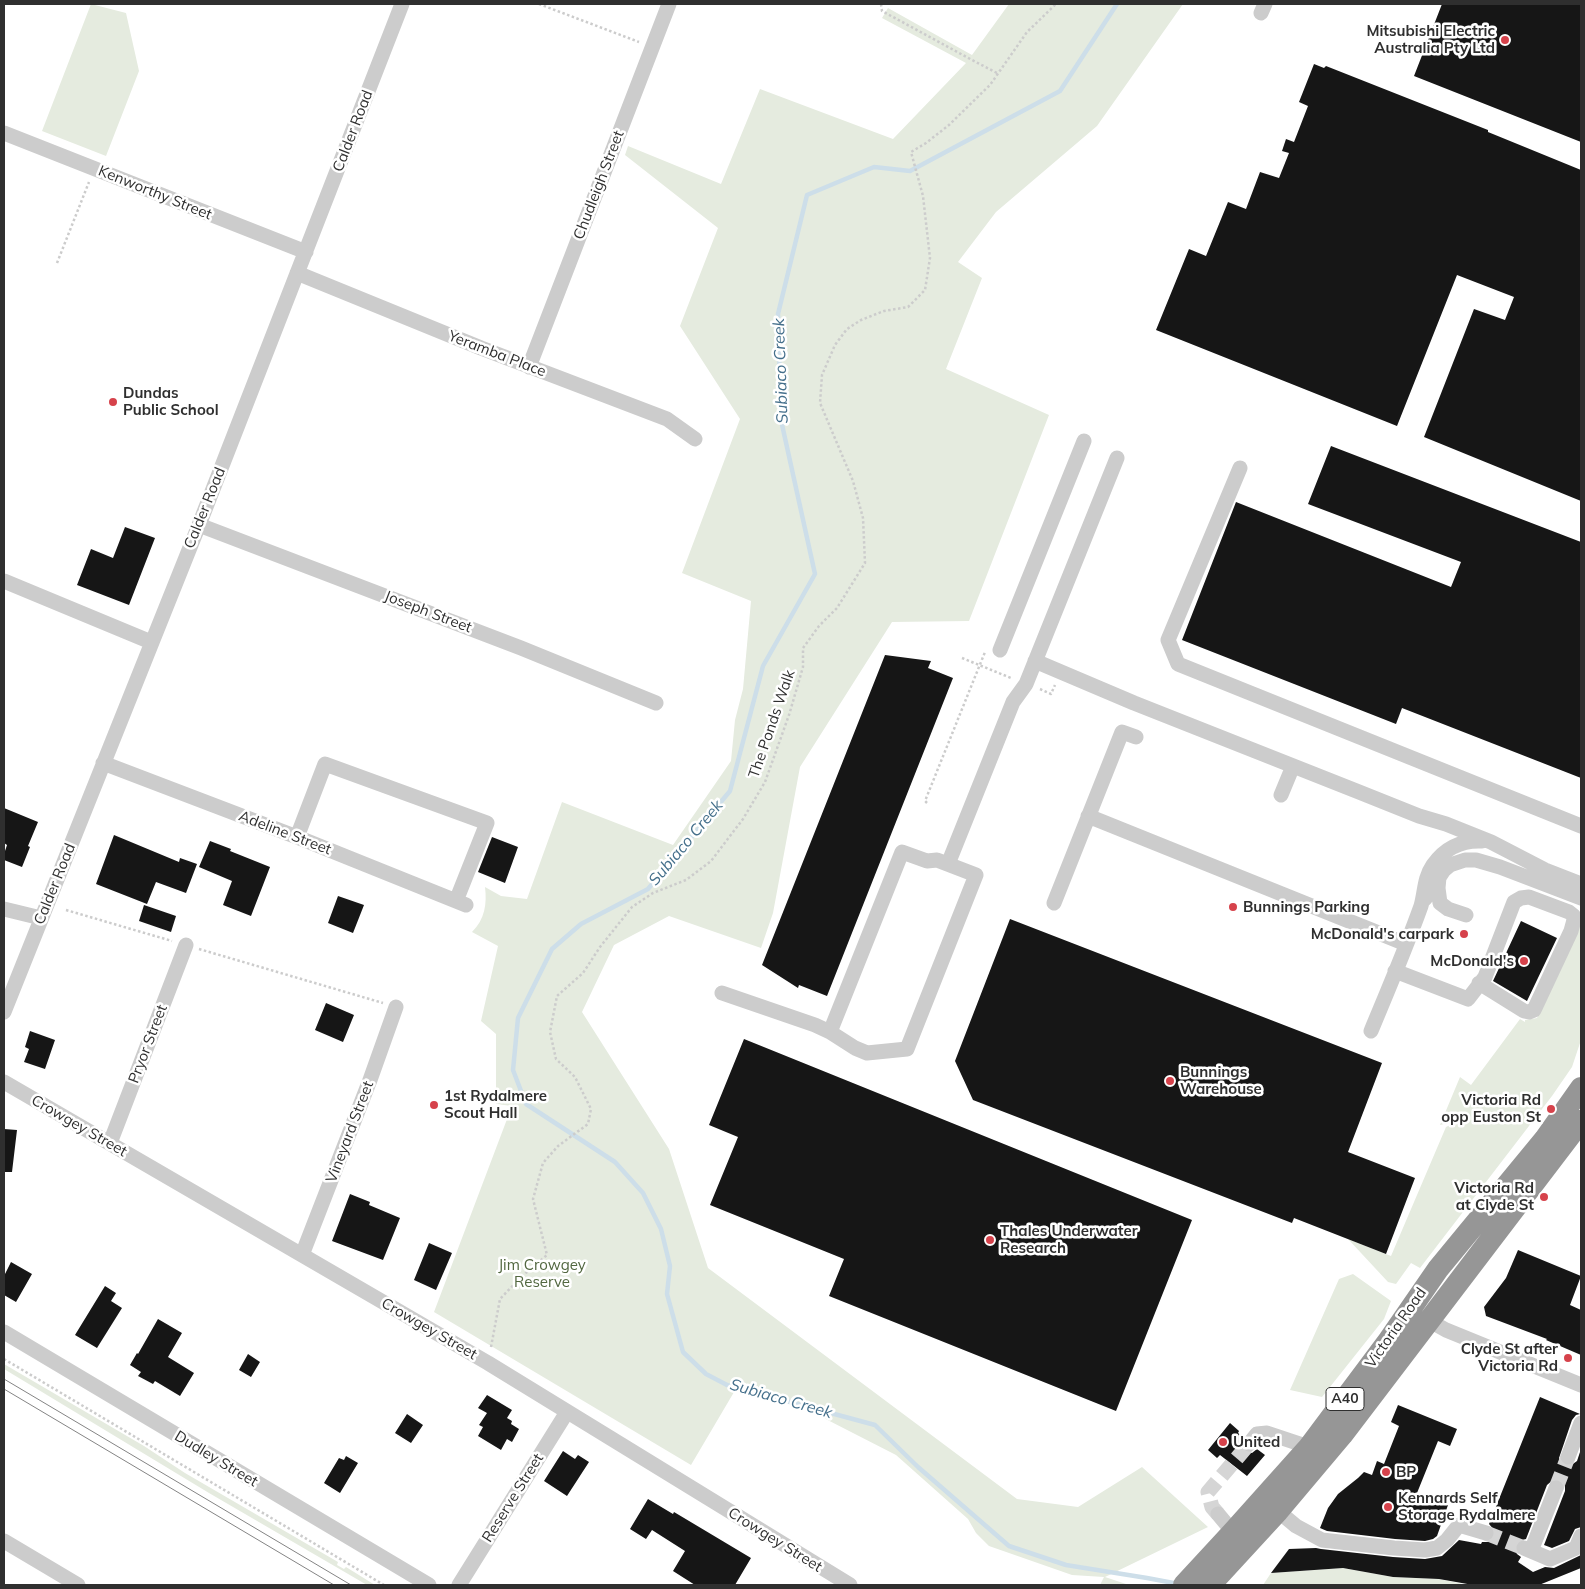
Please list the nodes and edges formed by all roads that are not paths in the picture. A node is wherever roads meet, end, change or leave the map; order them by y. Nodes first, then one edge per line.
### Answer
1 (402, 4) edge
2 (669, 4) edge
3 (4, 133) edge
4 (306, 252) junction
5 (297, 273) junction
6 (529, 367) junction
7 (695, 439) dead end
8 (1084, 441) dead end
9 (1117, 458) dead end
10 (1240, 468) dead end
11 (199, 526) junction
12 (4, 581) edge
13 (151, 642) junction
14 (1001, 647) road end
15 (1035, 661) junction
16 (656, 703) dead end
17 (1136, 737) dead end
18 (103, 763) junction
19 (1293, 766) junction
20 (1281, 795) dead end
21 (1088, 816) junction
22 (1419, 816) junction
23 (1581, 826) edge
24 (297, 837) junction
25 (1491, 842) junction
26 (1460, 843) junction
27 (948, 864) junction
28 (1500, 867) junction
29 (1439, 877) junction
30 (1581, 884) edge
31 (1581, 898) edge
32 (1054, 903) dead end
33 (1421, 904) junction
34 (4, 909) edge
35 (1466, 915) dead end
36 (41, 918) junction
37 (1406, 944) junction
38 (186, 945) road end
39 (1395, 971) junction
40 (1480, 983) junction
41 (722, 993) dead end
42 (396, 1008) road end
43 (4, 1012) edge
44 (1371, 1031) dead end
45 (830, 1032) junction
46 (4, 1082) edge
47 (1581, 1088) edge
48 (1581, 1121) edge
49 (110, 1143) junction
50 (302, 1255) junction
51 (1420, 1314) junction
52 (4, 1332) edge
53 (1581, 1385) edge
54 (567, 1412) junction
55 (1581, 1423) edge
56 (1249, 1444) tunnel mouth
57 (1309, 1447) junction
58 (1568, 1457) tunnel mouth
59 (1556, 1488) tunnel mouth
60 (1278, 1511) junction
61 (1218, 1514) tunnel mouth
62 (1233, 1532) junction
63 (1486, 1533) tunnel mouth
64 (1581, 1536) edge
65 (4, 1541) edge
66 (1233, 1575) edge
67 (1206, 1576) edge
68 (78, 1585) edge
69 (429, 1585) edge
70 (459, 1585) edge
71 (850, 1585) edge
72 (1184, 1585) edge

1 - 4 street, Calder Road
2 - 6 street, Chudleigh Street
3 - 4 street, Kenworthy Street
4 - 5 street, Calder Road
5 - 6 street, Yeramba Place
5 - 11 street, Calder Road
6 - 7 street, Yeramba Place
8 - 14 street
9 - 15 street
10 - 23 street
11 - 13 street, Calder Road
11 - 16 street, Joseph Street
12 - 13 street
13 - 18 street, Calder Road
15 - 19 street
15 - 27 street
17 - 21 street
18 - 24 street, Adeline Street
18 - 36 street, Calder Road
19 - 20 street
19 - 22 street
21 - 32 street
21 - 37 street
22 - 25 street
22 - 26 street
24 - 24 street, Adeline Street
25 - 26 street
25 - 30 street
26 - 28 street
26 - 33 street
27 - 45 street
27 - 45 street
28 - 29 street
28 - 31 street
29 - 33 street
29 - 35 street
33 - 37 street
34 - 36 street
36 - 43 street, Calder Road
37 - 39 street
38 - 49 street, Pryor Street
39 - 40 street
39 - 44 street
40 - 40 street
41 - 45 street
42 - 50 street, Vineyard Street
46 - 49 street, Crowgey Street
47 - 51 highway, Victoria Road / A40
48 - 51 highway, Victoria Road / A40
49 - 50 street, Crowgey Street
50 - 54 street, Crowgey Street
51 - 53 street
51 - 57 highway, Victoria Road / A40
51 - 60 highway, Victoria Road / A40
52 - 69 street, Dudley Street
54 - 70 street, Reserve Street
54 - 71 street, Crowgey Street
55 - 58 street
56 - 57 street
57 - 62 highway, Victoria Road / A40
59 - 64 street
60 - 63 street
60 - 66 highway, Victoria Road
61 - 62 street
62 - 67 highway, Victoria Road / A40
65 - 68 street
66 - 67 highway, Victoria Road / A40
67 - 72 highway, Victoria Road / A40

